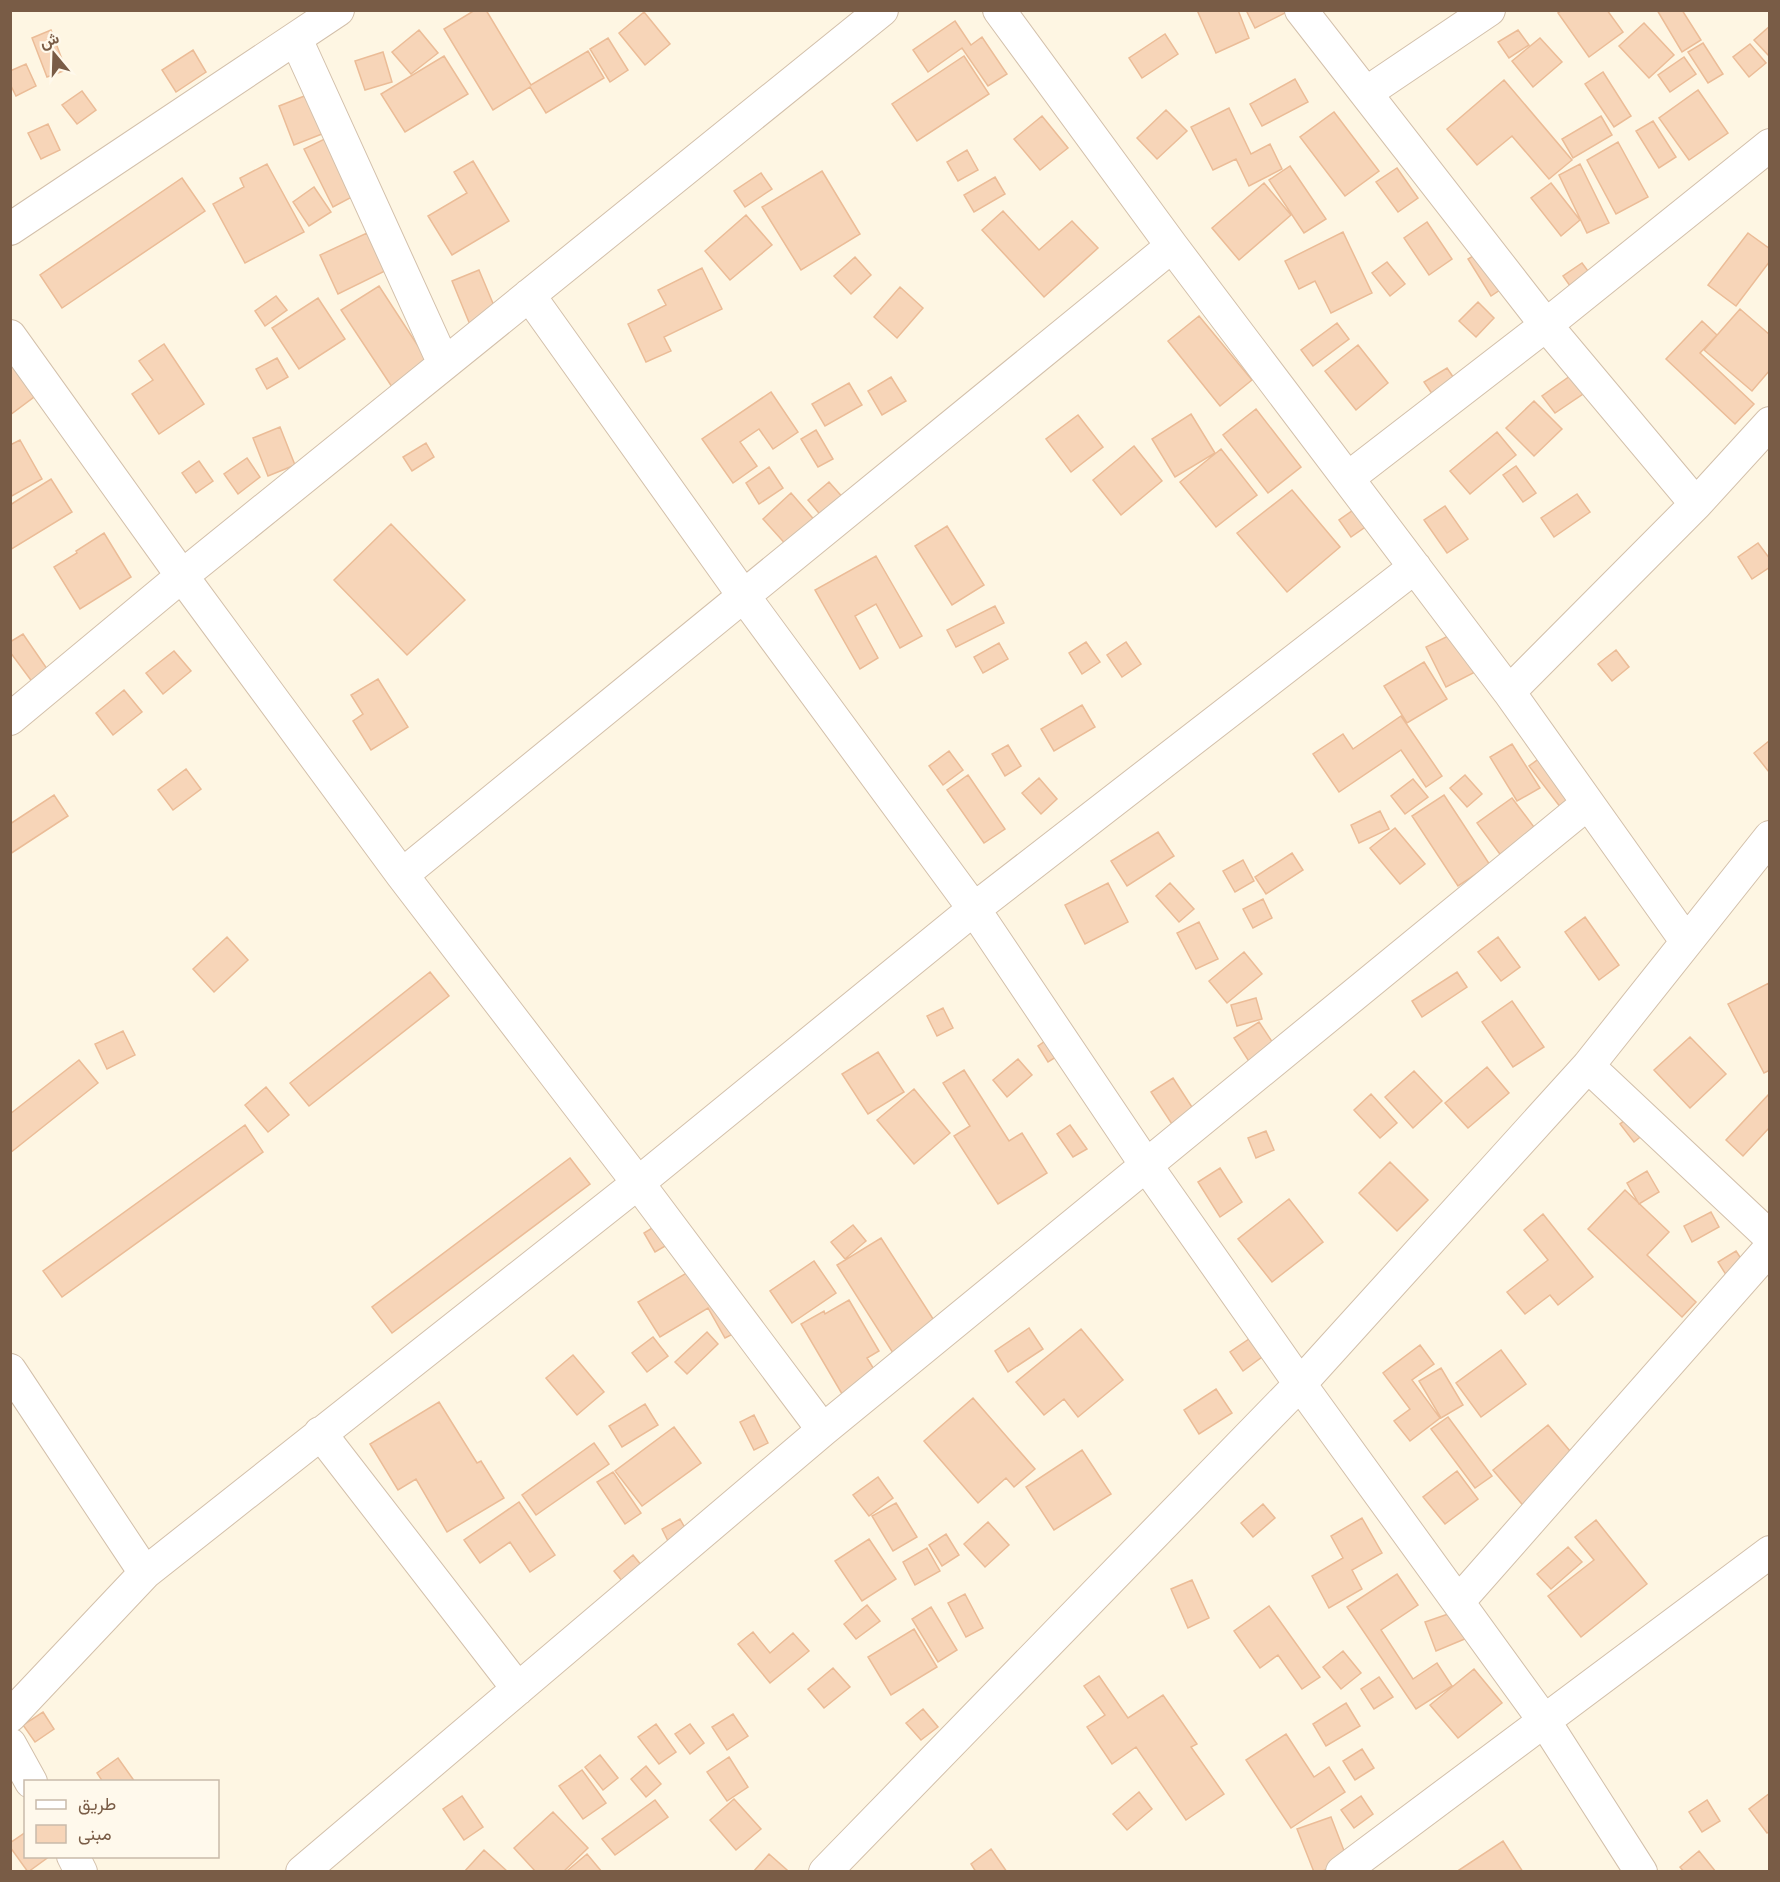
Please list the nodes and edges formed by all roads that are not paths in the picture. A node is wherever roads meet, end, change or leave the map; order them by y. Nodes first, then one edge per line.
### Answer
1 (338, 10) edge
2 (882, 10) edge
3 (999, 10) edge
4 (1301, 10) edge
5 (1489, 10) edge
6 (296, 39) junction
7 (1366, 93) junction
8 (1764, 161) edge
9 (10, 229) edge
10 (1172, 246) junction
11 (529, 296) junction
12 (1546, 325) junction
13 (10, 336) edge
14 (444, 364) junction
15 (1770, 423) edge
16 (1348, 478) junction
17 (1696, 504) junction
18 (1415, 567) junction
19 (182, 576) junction
20 (743, 595) junction
21 (1509, 692) junction
22 (10, 719) edge
23 (1587, 804) junction
24 (1770, 837) edge
25 (402, 875) junction
26 (974, 909) junction
27 (1686, 941) junction
28 (1588, 1066) junction
29 (1146, 1165) junction
30 (638, 1183) junction
31 (1770, 1237) edge
32 (1770, 1248) edge
33 (10, 1370) edge
34 (1300, 1384) junction
35 (823, 1430) junction
36 (320, 1433) junction
37 (1770, 1552) edge
38 (145, 1573) junction
39 (1459, 1601) junction
40 (518, 1689) junction
41 (10, 1716) edge
42 (1545, 1722) junction
43 (10, 1744) edge
44 (30, 1780) edge
45 (74, 1858) edge
46 (81, 1872) edge
47 (302, 1872) edge
48 (825, 1872) edge
49 (1342, 1872) edge
50 (1641, 1872) edge

1 - 6 street
2 - 11 street
3 - 10 street
4 - 7 street
5 - 7 street
6 - 9 street
6 - 14 street
7 - 12 street
8 - 12 street
10 - 16 street
10 - 20 street
11 - 14 street
11 - 20 street
12 - 16 street
12 - 17 street
13 - 19 street
14 - 19 street
15 - 17 street
16 - 18 street
17 - 21 street
18 - 21 street
18 - 26 street
19 - 22 street
19 - 25 street
20 - 25 street
20 - 26 street
21 - 23 street
23 - 27 street
23 - 29 street
24 - 27 street
25 - 30 street
26 - 29 street
26 - 30 street
27 - 28 street
28 - 31 street
28 - 34 street
29 - 34 street
29 - 35 street
30 - 35 street
30 - 36 street
32 - 39 street
33 - 38 street
34 - 39 street
34 - 48 street
35 - 40 street
36 - 38 street
36 - 40 street
37 - 42 street
38 - 41 street
39 - 42 street
40 - 47 street
42 - 49 street
42 - 50 street
43 - 44 street
45 - 46 street

